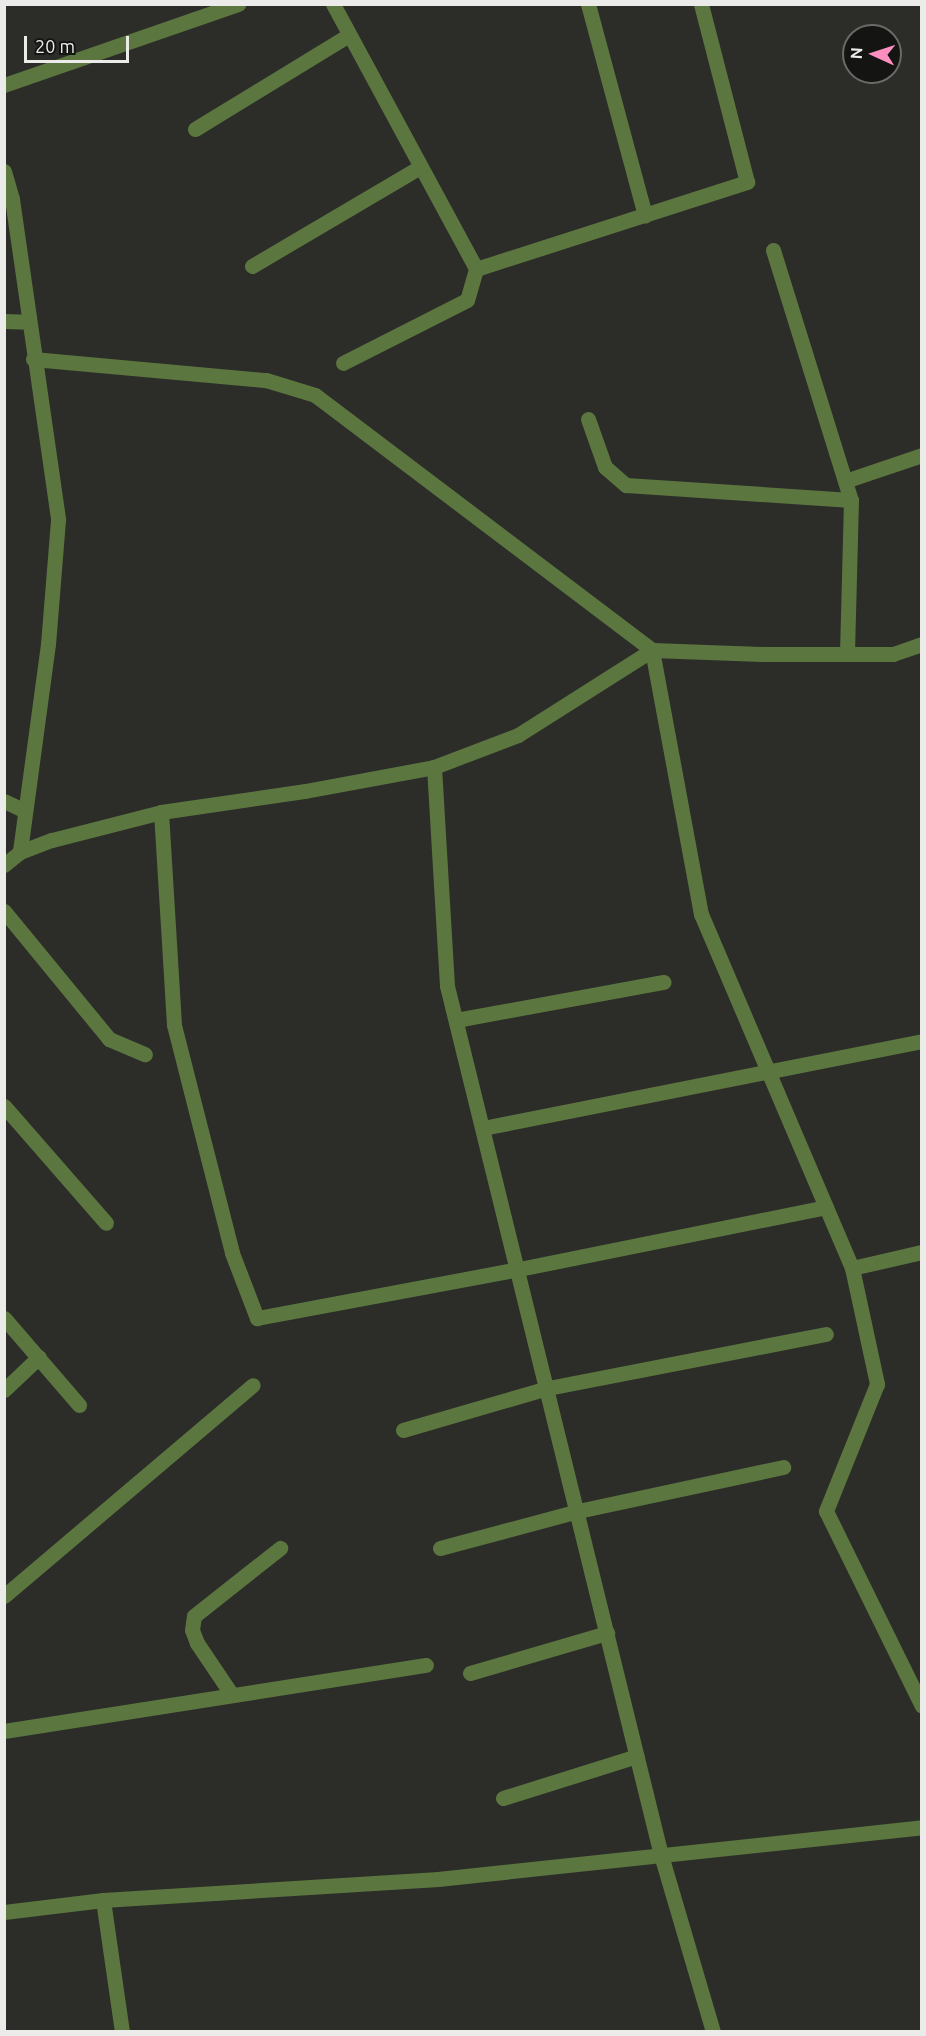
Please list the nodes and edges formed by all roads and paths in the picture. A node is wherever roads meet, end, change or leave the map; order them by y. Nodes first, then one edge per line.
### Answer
1 (238, 4) edge
2 (333, 4) edge
3 (588, 4) edge
4 (701, 4) edge
5 (350, 35) junction
6 (4, 85) edge
7 (195, 129) dead end
8 (420, 167) junction
9 (4, 171) edge
10 (645, 215) junction
11 (773, 250) dead end
12 (252, 266) dead end
13 (476, 269) junction
14 (4, 321) edge
15 (28, 322) junction
16 (33, 359) junction
17 (343, 363) dead end
18 (588, 419) dead end
19 (921, 455) edge
20 (845, 481) junction
21 (851, 500) junction
22 (921, 644) edge
23 (652, 650) junction
24 (847, 654) junction
25 (434, 767) junction
26 (4, 801) edge
27 (25, 812) junction
28 (161, 812) junction
29 (20, 852) junction
30 (4, 865) edge
31 (4, 911) edge
32 (664, 982) dead end
33 (456, 1020) junction
34 (921, 1041) edge
35 (145, 1054) dead end
36 (769, 1072) junction
37 (4, 1106) edge
38 (483, 1128) junction
39 (826, 1207) junction
40 (106, 1223) dead end
41 (921, 1252) edge
42 (852, 1268) junction
43 (519, 1269) junction
44 (4, 1318) edge
45 (825, 1334) dead end
46 (39, 1358) junction
47 (253, 1385) dead end
48 (548, 1388) junction
49 (4, 1390) edge
50 (79, 1405) dead end
51 (403, 1430) dead end
52 (783, 1467) dead end
53 (578, 1511) junction
54 (279, 1548) dead end
55 (440, 1548) dead end
56 (4, 1596) edge
57 (607, 1634) junction
58 (426, 1665) dead end
59 (470, 1673) dead end
60 (232, 1695) junction
61 (921, 1707) edge
62 (4, 1731) edge
63 (637, 1756) junction
64 (503, 1798) dead end
65 (921, 1827) edge
66 (661, 1855) junction
67 (103, 1900) junction
68 (4, 1912) edge
69 (122, 2031) edge
70 (713, 2031) edge

1 - 6 street
2 - 5 street
3 - 10 street
4 - 10 street
5 - 7 street
5 - 8 street
8 - 12 street
8 - 13 street
9 - 15 street
10 - 13 street
11 - 20 street
13 - 17 street
14 - 15 street
15 - 16 street
16 - 23 street
16 - 27 street
18 - 21 street
19 - 20 street
20 - 21 street
21 - 24 street
22 - 24 street
23 - 24 street
23 - 25 street
23 - 36 street
25 - 28 street
25 - 33 street
26 - 27 street
27 - 29 street
28 - 29 street
28 - 43 street
29 - 30 street
31 - 35 street
32 - 33 street
33 - 38 street
34 - 36 street
36 - 38 street
36 - 39 street
37 - 40 street
38 - 43 street
39 - 42 street
39 - 43 street
41 - 42 street
42 - 61 street
43 - 48 street
44 - 46 street
45 - 48 street
46 - 49 street
46 - 50 street
47 - 56 street
48 - 51 street
48 - 53 street
52 - 53 street
53 - 55 street
53 - 57 street
54 - 60 street
57 - 59 street
57 - 63 street
58 - 60 street
60 - 62 street
63 - 64 street
63 - 66 street
65 - 66 street
66 - 67 street
66 - 70 street
67 - 68 street
67 - 69 street

